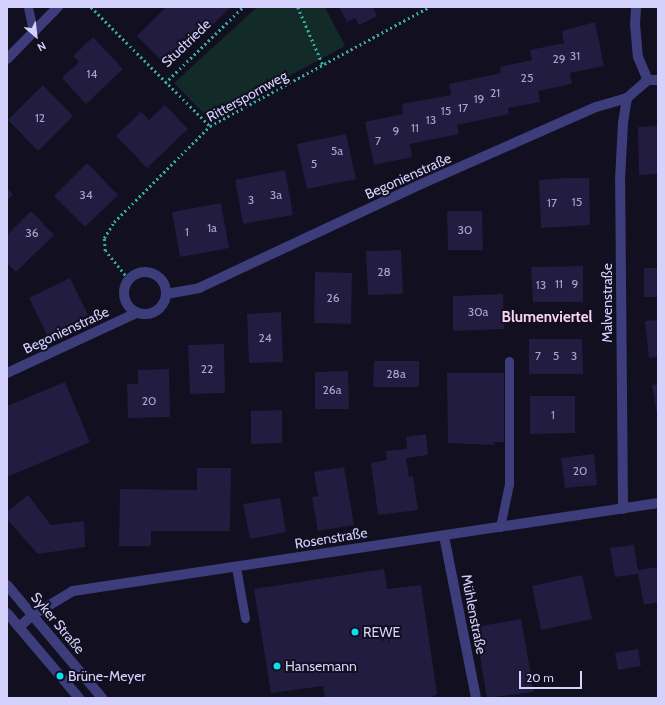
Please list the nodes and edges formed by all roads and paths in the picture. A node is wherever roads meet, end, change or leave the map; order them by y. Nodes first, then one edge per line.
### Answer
1 (28, 7) edge
2 (58, 7) edge
3 (91, 7) edge
4 (243, 7) edge
5 (298, 7) edge
6 (429, 7) edge
7 (636, 7) edge
8 (34, 31) junction
9 (7, 59) edge
10 (323, 64) junction
11 (653, 80) edge
12 (166, 83) junction
13 (627, 98) junction
14 (210, 126) junction
15 (128, 279) junction
16 (166, 294) junction
17 (136, 313) junction
18 (509, 361) dead end
19 (7, 373) edge
20 (658, 504) edge
21 (623, 509) junction
22 (500, 527) junction
23 (444, 536) junction
24 (236, 567) junction
25 (7, 585) edge
26 (7, 613) edge
27 (33, 615) junction
28 (245, 618) dead end
29 (18, 627) junction
30 (79, 698) edge
31 (102, 698) edge
32 (476, 698) edge

1 - 8 lane
2 - 8 street
3 - 12 path, Studtriede
4 - 12 path, Studtriede
5 - 10 path
6 - 10 path, Ritterspornweg
7 - 11 street
8 - 9 street
10 - 14 path, Ritterspornweg
11 - 13 street, Begonienstraße
12 - 14 path, Studtriede
13 - 16 street, Begonienstraße
13 - 21 street, Malvenstraße
14 - 15 path, Ritterspornweg
15 - 16 street
15 - 17 street, Begonienstraße
16 - 17 street, Begonienstraße
17 - 19 street, Begonienstraße
18 - 22 lane
20 - 21 street, Rosenstraße
21 - 22 street, Rosenstraße
22 - 23 street, Rosenstraße
23 - 24 street, Rosenstraße
23 - 32 street, Mühlenstraße
24 - 27 street, Rosenstraße
24 - 28 lane
25 - 27 street, Syker Straße
26 - 29 street
27 - 29 street, Rosenstraße
27 - 31 street, Syker Straße
29 - 30 street

